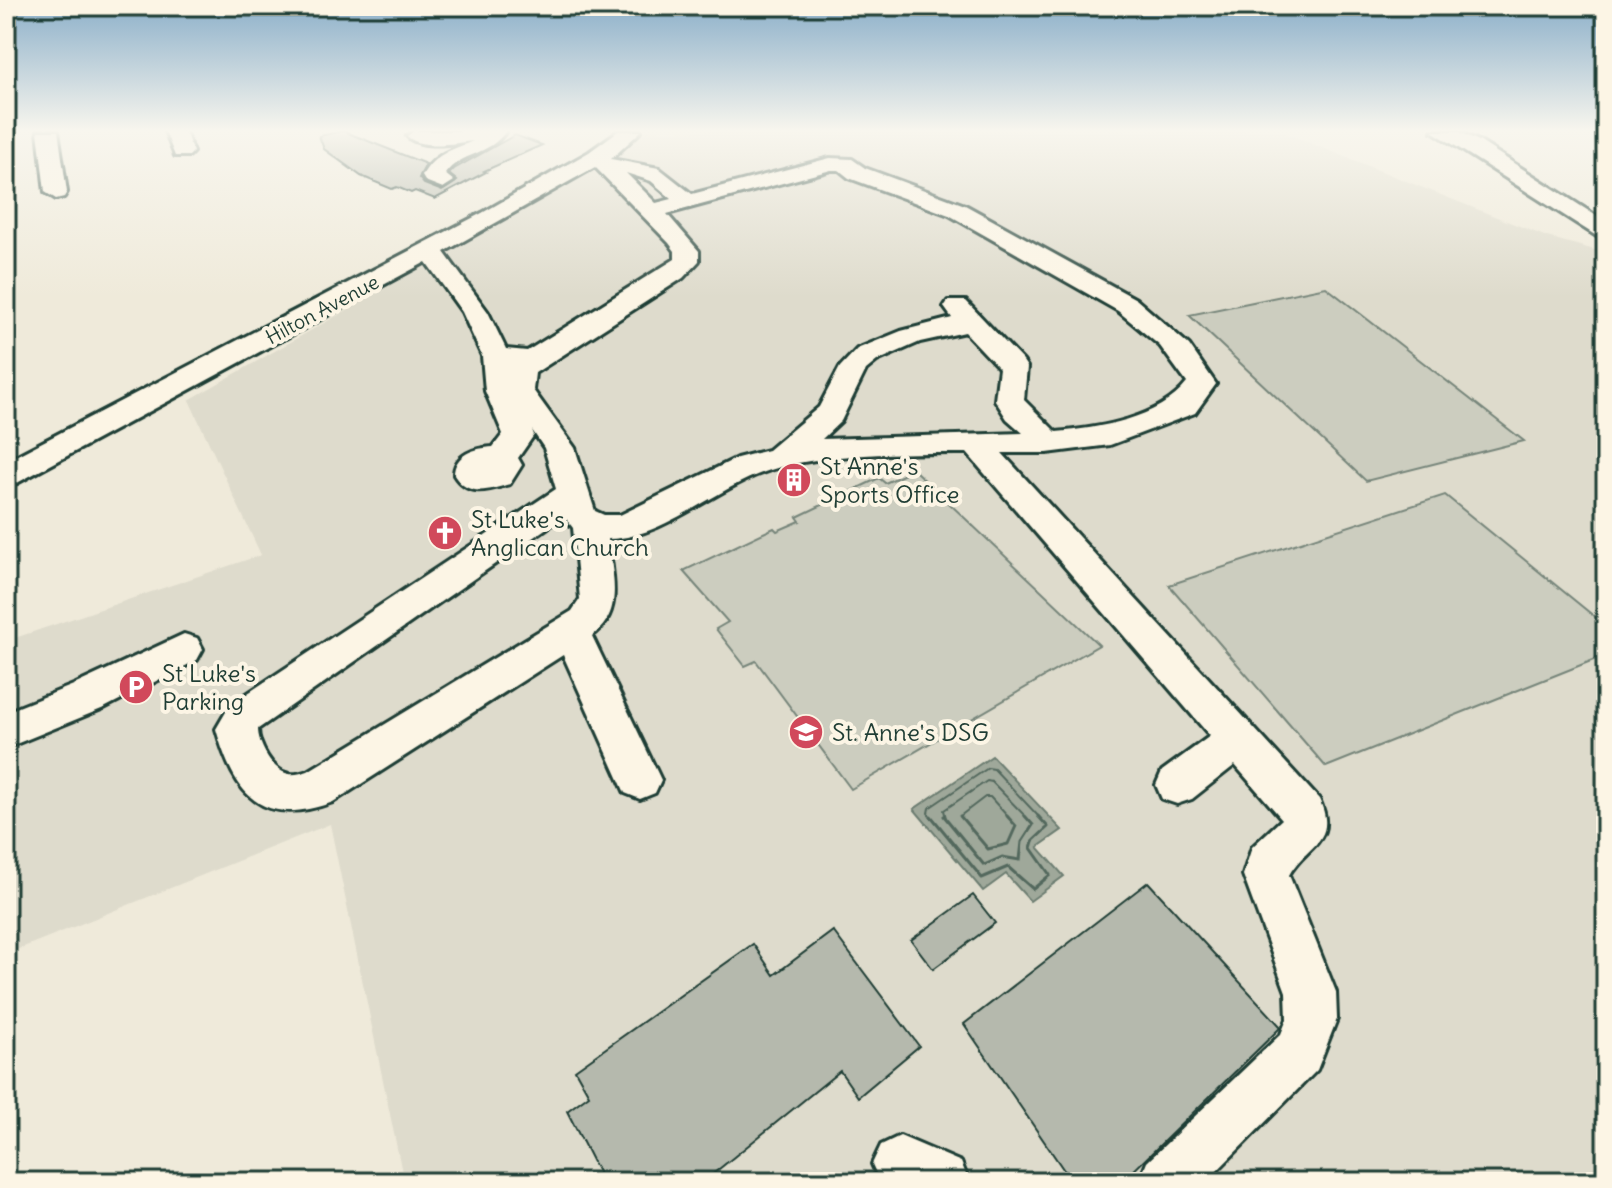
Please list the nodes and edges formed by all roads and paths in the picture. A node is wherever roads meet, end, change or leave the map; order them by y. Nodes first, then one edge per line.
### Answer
1 (55, 186) edge
2 (552, 186) edge
3 (627, 186) edge
4 (673, 186) edge
5 (743, 186) edge
6 (893, 186) edge
7 (1536, 186) edge
8 (56, 192) dead end
9 (687, 201) junction
10 (653, 211) junction
11 (1606, 232) edge
12 (430, 250) junction
13 (496, 356) junction
14 (532, 360) junction
15 (1047, 443) junction
16 (977, 445) junction
17 (510, 447) dead end
18 (776, 456) junction
19 (6, 475) edge
20 (580, 509) junction
21 (571, 631) junction
22 (184, 649) dead end
23 (6, 730) edge
24 (1239, 738) junction
25 (640, 780) dead end
26 (1177, 785) dead end
27 (1167, 1182) edge

1 - 8 street
2 - 12 street, Hilton Avenue
3 - 10 street
4 - 9 street
5 - 9 street
6 - 15 street
7 - 11 street
9 - 10 street
10 - 14 street
12 - 13 street
12 - 19 street, Hilton Avenue
13 - 14 street
13 - 17 street
14 - 20 street
15 - 16 street
15 - 18 street
16 - 18 street
16 - 24 street
18 - 20 street
20 - 21 street
20 - 21 street
21 - 25 street
22 - 23 street
24 - 26 street
24 - 27 street

